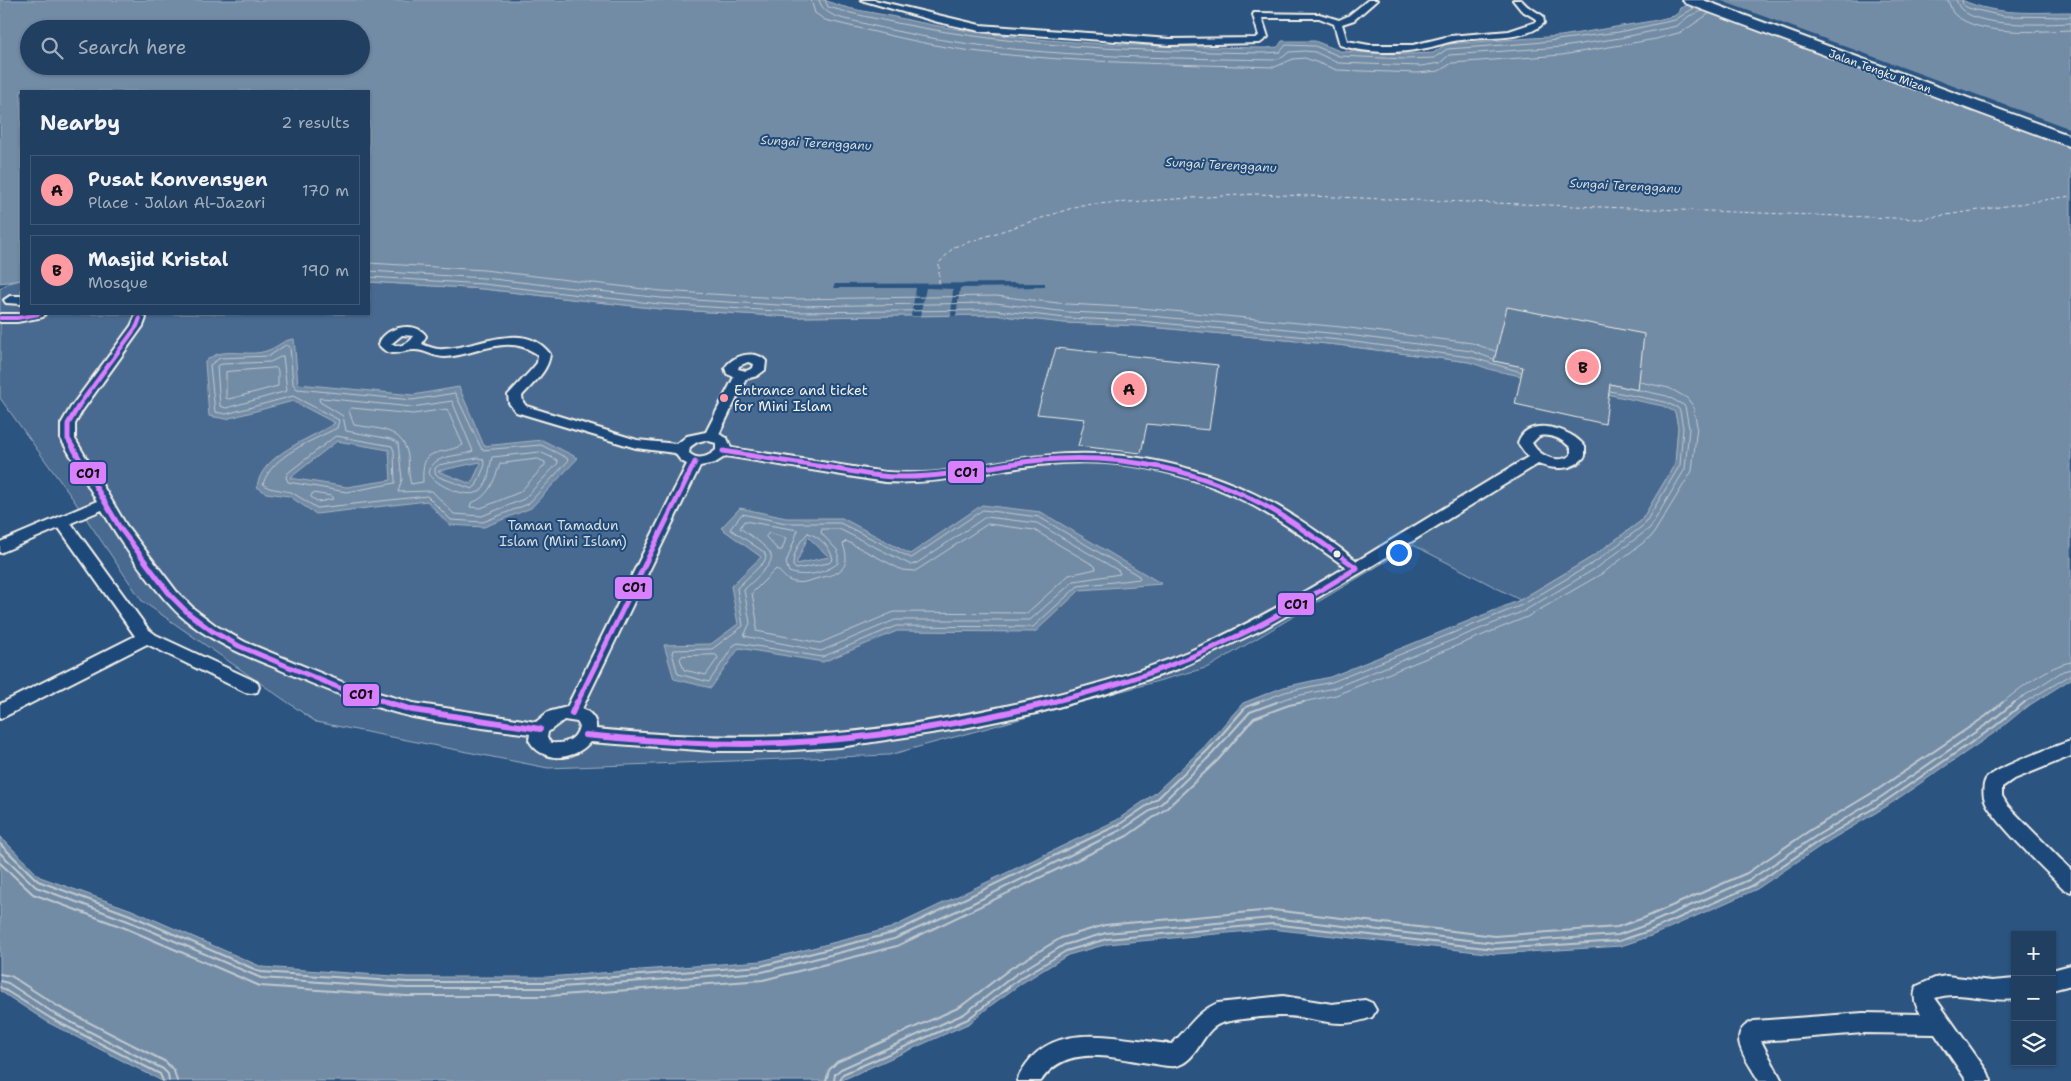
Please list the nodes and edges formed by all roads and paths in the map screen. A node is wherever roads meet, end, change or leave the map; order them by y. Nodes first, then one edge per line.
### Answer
1 (865, 0) edge
2 (1373, 0) edge
3 (1517, 0) edge
4 (1690, 0) edge
5 (1704, 0) edge
6 (1709, 0) edge
7 (1731, 10) junction
8 (1338, 23) junction
9 (2071, 136) edge
10 (2071, 142) edge
11 (29, 315) edge
12 (136, 315) edge
13 (0, 318) edge
14 (414, 345) dead end
15 (741, 375) dead end
16 (711, 436) junction
17 (682, 449) junction
18 (723, 451) junction
19 (1537, 458) dead end
20 (695, 462) junction
21 (105, 502) junction
22 (62, 521) junction
23 (0, 548) edge
24 (1357, 568) junction
25 (147, 637) junction
26 (252, 687) dead end
27 (0, 712) edge
28 (572, 713) junction
29 (540, 728) junction
30 (586, 735) junction
31 (2071, 748) edge
32 (2071, 883) edge
33 (2071, 975) edge
34 (2056, 979) edge
35 (2011, 990) edge
36 (1365, 1010) dead end
37 (1940, 1024) junction
38 (1028, 1081) edge
39 (1771, 1081) edge
40 (1980, 1081) edge

1 - 8 street
2 - 8 street
3 - 8 street
4 - 10 highway, Jalan Tengku Mizan
5 - 7 highway, Jalan Tengku Mizan
6 - 7 highway
7 - 9 highway, Jalan Tengku Mizan
11 - 13 street
12 - 21 street
14 - 17 street
15 - 16 street
16 - 17 street
16 - 18 street
17 - 20 street
18 - 20 street
18 - 24 street
19 - 24 street
20 - 28 street
21 - 22 street
21 - 29 street
22 - 23 street
22 - 25 street
24 - 30 street
25 - 26 street
25 - 27 street
28 - 29 street
28 - 30 street
29 - 30 street
31 - 32 street
33 - 34 street
35 - 37 street
36 - 38 street
37 - 39 street
37 - 40 street

